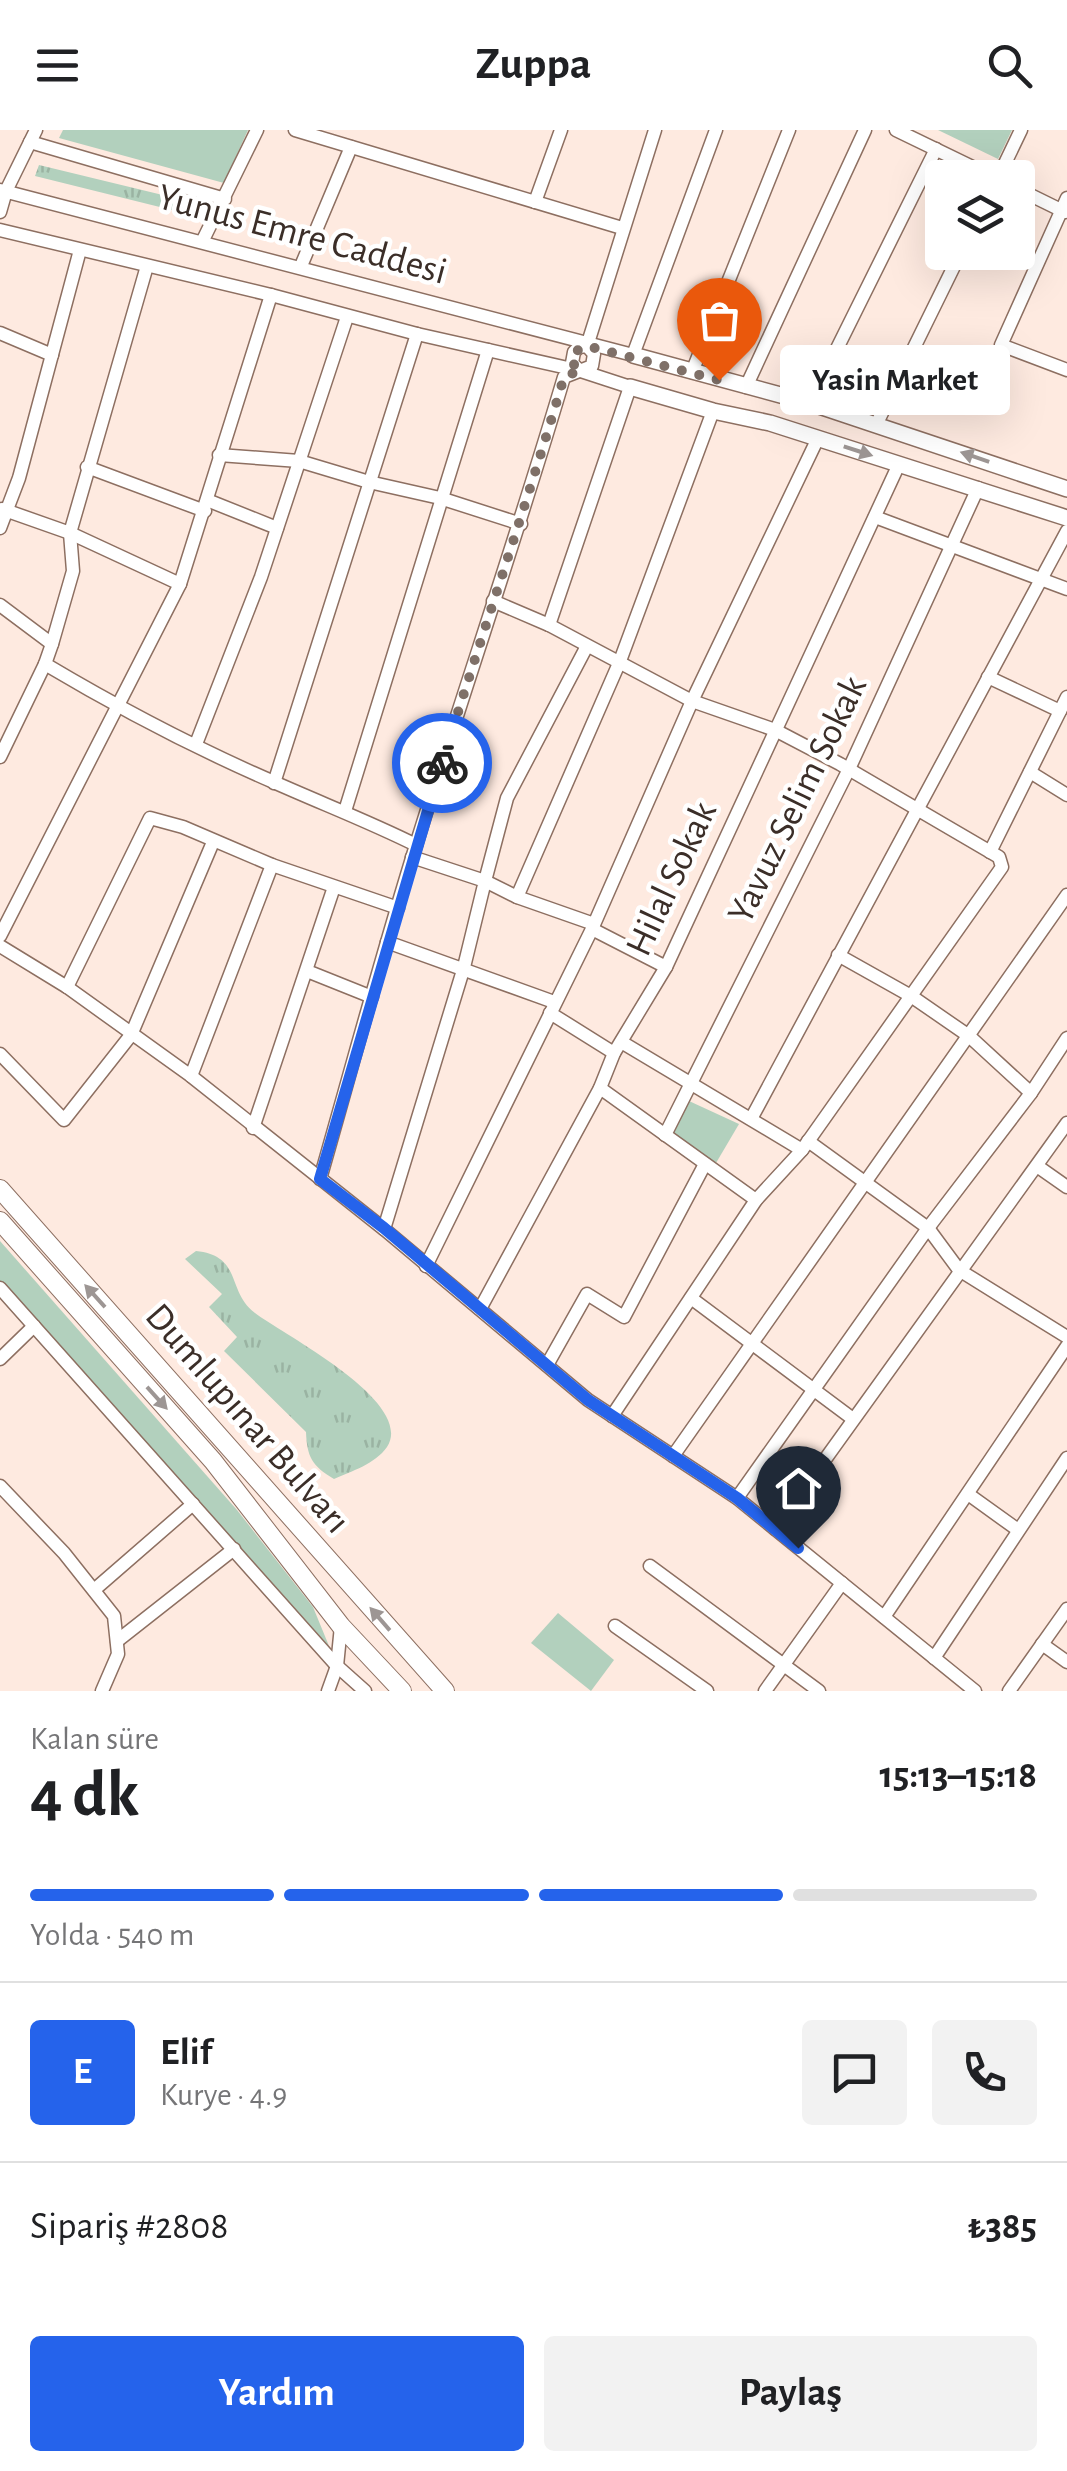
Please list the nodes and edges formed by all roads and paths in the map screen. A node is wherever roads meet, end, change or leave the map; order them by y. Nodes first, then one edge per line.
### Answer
1 (257, 130) edge
2 (296, 130) edge
3 (561, 130) edge
4 (654, 130) edge
5 (716, 130) edge
6 (790, 130) edge
7 (865, 130) edge
8 (1022, 130) edge
9 (900, 131) edge
10 (33, 136) edge
11 (352, 147) junction
12 (936, 149) junction
13 (959, 160) edge
14 (1006, 160) edge
15 (3, 190) edge
16 (1035, 196) edge
17 (225, 200) junction
18 (535, 202) junction
19 (1065, 207) edge
20 (0, 212) edge
21 (622, 228) junction
22 (0, 230) edge
23 (203, 240) junction
24 (80, 250) junction
25 (147, 266) junction
26 (301, 266) junction
27 (952, 270) edge
28 (271, 295) junction
29 (346, 317) junction
30 (0, 334) edge
31 (416, 334) junction
32 (587, 346) junction
33 (488, 350) junction
34 (52, 355) junction
35 (633, 355) junction
36 (581, 370) junction
37 (1067, 370) edge
38 (692, 372) junction
39 (630, 387) junction
40 (746, 387) junction
41 (810, 402) junction
42 (713, 411) junction
43 (878, 424) junction
44 (818, 438) junction
45 (219, 454) junction
46 (299, 461) junction
47 (899, 464) junction
48 (87, 467) junction
49 (369, 482) junction
50 (978, 488) junction
51 (1067, 489) edge
52 (440, 498) junction
53 (206, 506) junction
54 (3, 509) edge
55 (874, 517) junction
56 (1067, 518) edge
57 (521, 524) junction
58 (0, 528) edge
59 (277, 528) junction
60 (1067, 531) edge
61 (70, 533) junction
62 (952, 548) junction
63 (1042, 578) junction
64 (180, 584) junction
65 (1067, 589) edge
66 (493, 601) junction
67 (0, 605) edge
68 (549, 625) junction
69 (52, 644) junction
70 (587, 646) junction
71 (620, 661) junction
72 (45, 664) junction
73 (988, 677) junction
74 (1067, 697) edge
75 (692, 701) junction
76 (120, 708) junction
77 (1060, 711) junction
78 (774, 730) junction
79 (196, 744) junction
80 (0, 758) edge
81 (848, 769) junction
82 (1030, 772) junction
83 (274, 782) junction
84 (1067, 796) edge
85 (916, 809) junction
86 (345, 811) junction
87 (212, 842) junction
88 (414, 851) junction
89 (990, 852) junction
90 (272, 866) junction
91 (485, 881) junction
92 (334, 887) junction
93 (517, 897) junction
94 (1066, 899) edge
95 (398, 908) junction
96 (593, 926) junction
97 (0, 936) edge
98 (387, 942) junction
99 (0, 946) edge
100 (838, 956) junction
101 (666, 966) junction
102 (464, 967) junction
103 (307, 971) junction
104 (68, 987) junction
105 (911, 996) junction
106 (372, 997) junction
107 (552, 1007) junction
108 (131, 1035) junction
109 (968, 1036) junction
110 (1067, 1038) edge
111 (619, 1048) junction
112 (0, 1054) edge
113 (190, 1076) junction
114 (691, 1083) junction
115 (600, 1088) junction
116 (1031, 1093) junction
117 (751, 1119) junction
118 (1066, 1126) edge
119 (253, 1128) junction
120 (666, 1135) junction
121 (805, 1146) junction
122 (705, 1164) junction
123 (1036, 1166) junction
124 (320, 1179) junction
125 (866, 1181) junction
126 (1067, 1187) edge
127 (0, 1189) edge
128 (756, 1200) junction
129 (0, 1220) edge
130 (384, 1228) junction
131 (928, 1228) junction
132 (426, 1266) junction
133 (959, 1270) junction
134 (0, 1288) edge
135 (691, 1298) junction
136 (480, 1309) junction
137 (34, 1326) junction
138 (1067, 1337) edge
139 (750, 1343) junction
140 (1067, 1346) edge
141 (0, 1359) edge
142 (546, 1365) junction
143 (813, 1389) junction
144 (612, 1416) junction
145 (854, 1419) junction
146 (673, 1456) junction
147 (1067, 1458) edge
148 (0, 1486) edge
149 (968, 1494) junction
150 (737, 1498) junction
151 (193, 1504) junction
152 (776, 1530) junction
153 (1018, 1530) junction
154 (234, 1550) junction
155 (650, 1566) dead end
156 (842, 1584) junction
157 (94, 1590) junction
158 (1067, 1608) edge
159 (884, 1617) junction
160 (341, 1626) junction
161 (615, 1626) dead end
162 (117, 1641) junction
163 (1042, 1644) junction
164 (934, 1658) junction
165 (1067, 1662) edge
166 (337, 1666) junction
167 (784, 1666) junction
168 (966, 1688) edge
169 (102, 1691) edge
170 (328, 1691) edge
171 (366, 1691) edge
172 (402, 1691) edge
173 (445, 1691) edge
174 (707, 1691) edge
175 (765, 1691) edge
176 (819, 1691) edge
177 (1009, 1691) edge

1 - 17 street
2 - 11 street
3 - 18 street
4 - 21 street
5 - 35 street
6 - 38 street
7 - 40 street
8 - 14 street
9 - 12 street
10 - 15 street
10 - 17 street
11 - 18 street
11 - 26 street
12 - 13 street
12 - 41 street
15 - 20 street
15 - 23 street, Yunus Emre Caddesi
16 - 19 street
17 - 23 street
18 - 21 street
19 - 37 street
21 - 32 street
22 - 24 street
23 - 26 street, Yunus Emre Caddesi
24 - 25 street
24 - 34 street
25 - 28 street
25 - 48 street
26 - 32 street, Yunus Emre Caddesi
27 - 43 street
28 - 29 street
28 - 45 street
29 - 31 street
29 - 46 street
30 - 34 street
31 - 33 street
31 - 49 street
32 - 35 street, Yunus Emre Caddesi
32 - 36 street
33 - 36 street
33 - 52 street
34 - 54 street
35 - 38 street
36 - 39 street
36 - 57 street
38 - 40 street
39 - 42 street
39 - 68 street
40 - 41 street
41 - 43 street
42 - 44 street
42 - 71 street
51 -> 43 street
44 -> 47 street
44 - 75 street
45 - 46 street
45 - 53 street
46 - 49 street
46 - 59 street
47 - 50 street
47 - 55 street, Hilal Sokak
48 - 53 street
48 - 61 street
49 - 52 street
49 - 83 street
50 - 56 street
50 - 62 street, Yavuz Selim Sokak
52 - 57 street
52 - 86 street
53 - 59 street
53 - 64 street
54 - 58 street
54 - 61 street
55 - 62 street
55 - 78 street, Hilal Sokak
57 - 66 street
59 - 79 street
60 - 63 street
61 - 64 street
61 - 69 street
62 - 63 street
62 - 81 street, Yavuz Selim Sokak
63 - 65 street
63 - 73 street
64 - 76 street
66 - 68 street
66 - 88 street
67 - 69 street
68 - 70 street
69 - 72 street
70 - 71 street
70 - 91 street
71 - 75 street
71 - 93 street
72 - 76 street
72 - 80 street
73 - 77 street
73 - 85 street
74 - 77 street
75 - 78 street
75 - 96 street
76 - 79 street
76 - 97 street
77 - 82 street
78 - 81 street
78 - 101 street, Hilal Sokak
79 - 83 street
81 - 85 street
81 - 114 street, Yavuz Selim Sokak
82 - 84 street
82 - 89 street
83 - 86 street
85 - 89 street
85 - 100 street
86 - 88 street
87 - 90 street
87 - 104 street
87 - 108 street
88 - 91 street
88 - 95 street
89 - 105 street
90 - 92 street
90 - 113 street
91 - 93 street
91 - 102 street
92 - 95 street
92 - 103 street
93 - 96 street
94 - 109 street
95 - 98 street
96 - 101 street
96 - 107 street
98 - 102 street
98 - 106 street
99 - 104 street
100 - 105 street
100 - 117 street
101 - 111 street, Hilal Sokak
102 - 107 street
102 - 130 street
103 - 106 street
103 - 119 street
104 - 108 street
105 - 109 street
105 - 121 street
106 - 124 street
107 - 111 street
107 - 132 street
108 - 112 street
108 - 113 street
109 - 116 street
109 - 125 street
110 - 116 street
111 - 114 street
111 - 115 street, Hilal Sokak
113 - 119 street
114 - 117 street
114 - 120 street, Yavuz Selim Sokak
115 - 120 street
115 - 136 street, Hilal Sokak
116 - 131 street
117 - 121 street
118 - 123 street
119 - 124 street
120 - 122 street
121 - 125 street
121 - 128 street
122 - 128 street
122 - 142 street
123 - 126 street
123 - 133 street
124 - 130 street
125 - 131 street
125 - 139 street
173 -> 127 main road, Dumlupınar Bulvarı
128 - 135 street
129 -> 160 main road, Dumlupınar Bulvarı
130 - 132 street
131 - 133 street
131 - 143 street
132 - 136 street
133 - 138 street
133 - 145 street
134 - 137 street
135 - 139 street
135 - 144 street
136 - 142 street
137 - 141 street
137 - 151 street
139 - 143 street
139 - 146 street
140 - 149 street
142 - 144 street
143 - 145 street
143 - 150 street
144 - 146 street
145 - 152 street
146 - 150 street
147 - 153 street
148 - 157 street
149 - 153 street
149 - 159 street
150 - 152 street
151 - 154 street
151 - 157 street
152 - 156 street
153 - 164 street
154 - 162 street
154 - 166 street
155 - 167 street
156 - 159 street
156 - 167 street
157 - 162 street
158 - 163 street
159 - 164 street
160 - 166 street
160 - 172 main road, Dumlupınar Bulvarı
161 - 174 street
162 - 169 street
163 - 165 street
163 - 177 street
164 - 168 street
166 - 170 street
166 - 171 street
167 - 175 street
167 - 176 street

